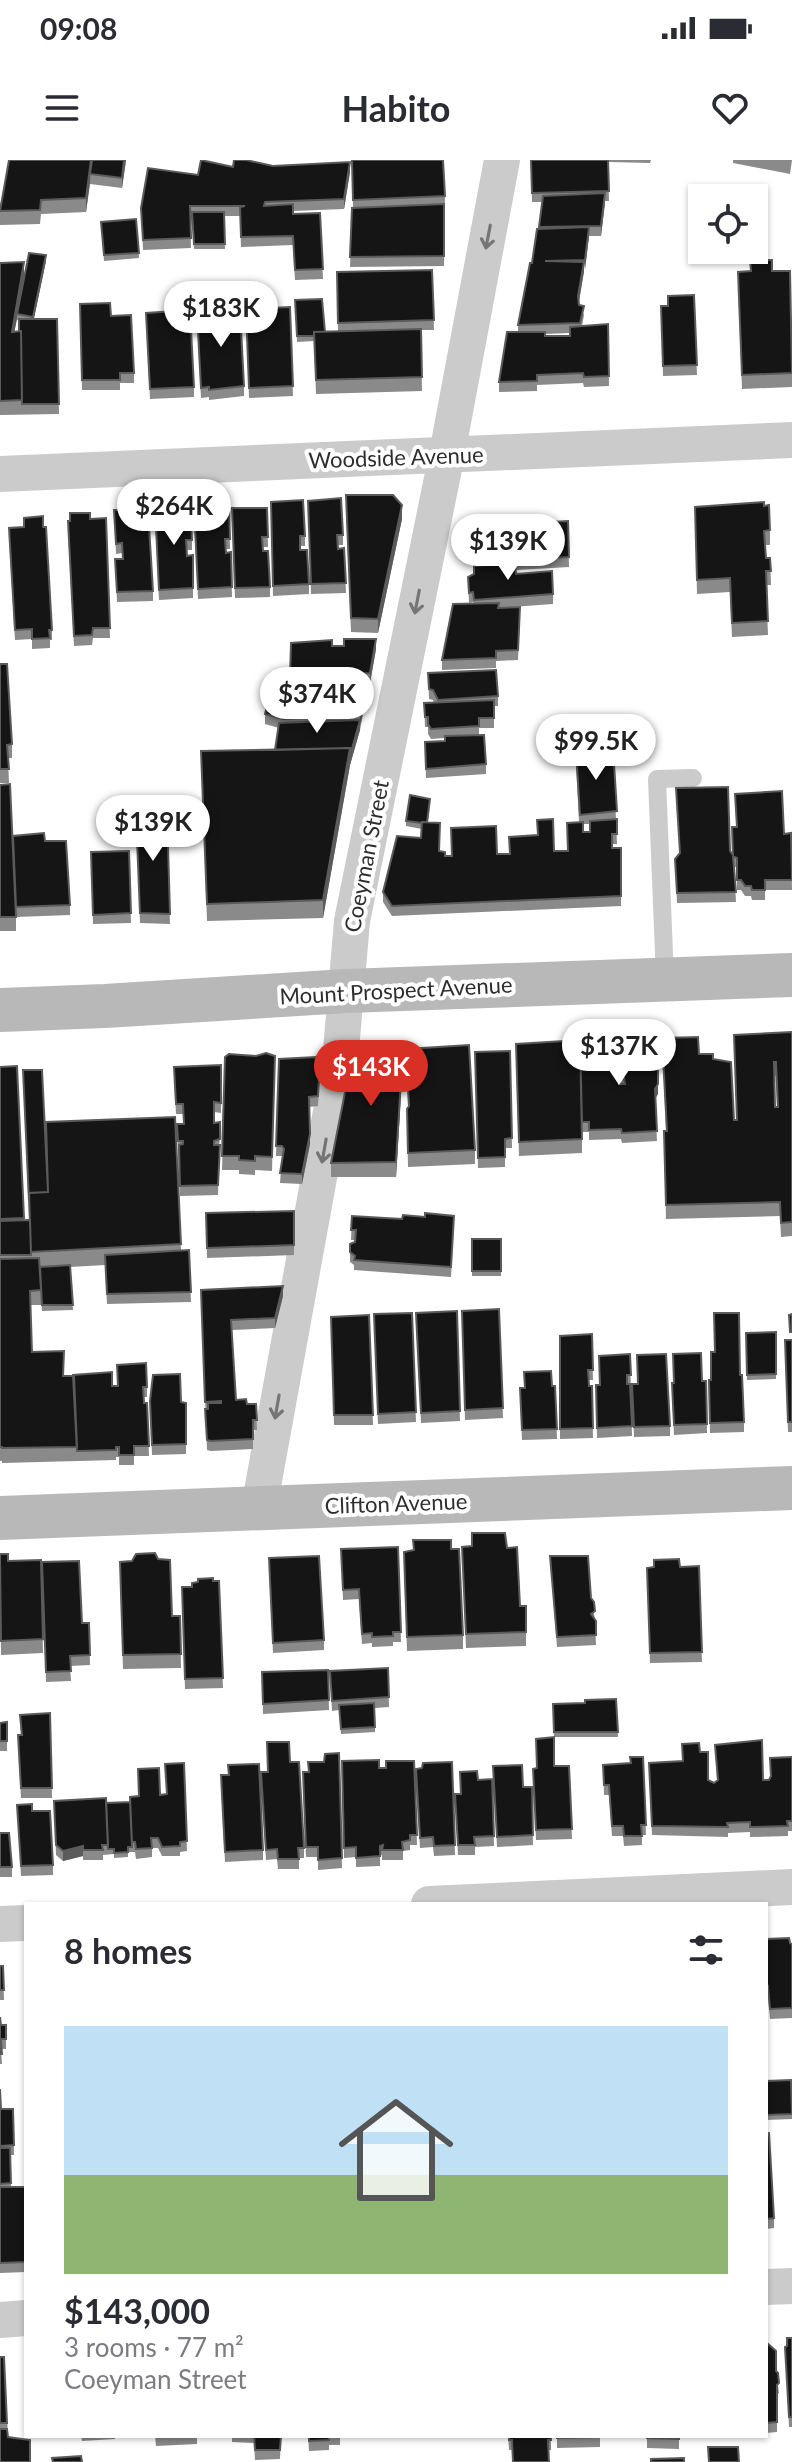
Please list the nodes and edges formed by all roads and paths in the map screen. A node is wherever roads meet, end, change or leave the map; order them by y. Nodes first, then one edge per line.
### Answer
1 (502, 160) edge
2 (792, 440) edge
3 (447, 454) junction
4 (0, 474) edge
5 (693, 778) dead end
6 (792, 975) edge
7 (665, 979) junction
8 (346, 991) junction
9 (0, 1010) edge
10 (792, 1488) edge
11 (259, 1508) junction
12 (0, 1518) edge
13 (792, 1887) edge
14 (472, 1902) edge
15 (24, 1923) edge
16 (0, 1924) edge
17 (792, 2286) edge
18 (768, 2287) edge
19 (24, 2318) edge
20 (0, 2320) edge

1 -> 3 street, Coeyman Street
2 - 3 street, Woodside Avenue
3 - 4 street, Woodside Avenue
3 -> 8 street, Coeyman Street
5 - 7 lane
6 - 7 main road, Mount Prospect Avenue
7 - 8 main road, Mount Prospect Avenue
8 - 9 main road, Mount Prospect Avenue
8 -> 11 street, Coeyman Street
10 - 11 main road, Clifton Avenue
11 - 12 main road, Clifton Avenue
13 - 14 street
15 - 16 street
17 - 18 street
19 - 20 street

